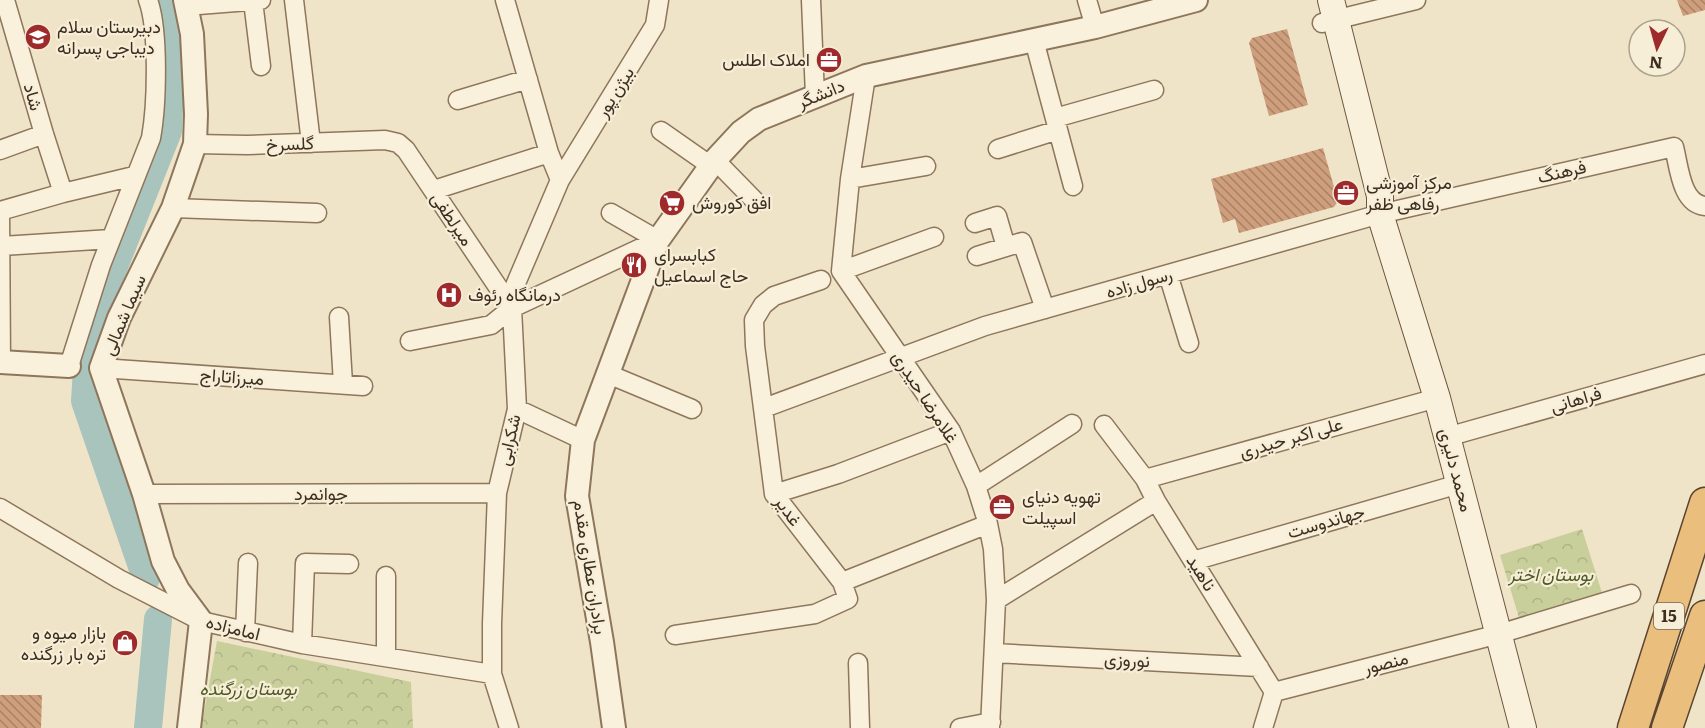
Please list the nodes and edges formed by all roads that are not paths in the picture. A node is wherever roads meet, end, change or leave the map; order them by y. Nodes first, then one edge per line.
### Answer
1 (4, 0) edge
2 (147, 0) edge
3 (261, 0) edge
4 (294, 0) edge
5 (505, 0) edge
6 (659, 0) edge
7 (811, 0) edge
8 (1087, 0) edge
9 (1196, 0) edge
10 (1416, 0) edge
11 (253, 1) edge
12 (185, 3) edge
13 (1326, 11) edge
14 (1095, 27) junction
15 (1034, 40) junction
16 (261, 66) dead end
17 (866, 76) junction
18 (528, 80) junction
19 (1155, 90) dead end
20 (815, 96) junction
21 (458, 100) dead end
22 (1057, 124) junction
23 (661, 131) dead end
24 (44, 134) junction
25 (385, 140) joint
26 (311, 143) junction
27 (195, 144) junction
28 (998, 148) dead end
29 (0, 150) edge
30 (549, 153) junction
31 (713, 163) junction
32 (926, 166) dead end
33 (134, 176) junction
34 (850, 179) junction
35 (560, 180) junction
36 (1073, 186) dead end
37 (434, 190) junction
38 (63, 193) junction
39 (756, 202) dead end
40 (1705, 206) edge
41 (172, 208) junction
42 (0, 211) edge
43 (317, 213) dead end
44 (611, 213) dead end
45 (1380, 214) junction
46 (975, 223) dead end
47 (934, 237) dead end
48 (111, 239) junction
49 (658, 240) junction
50 (2, 246) junction
51 (1006, 247) junction
52 (977, 256) dead end
53 (841, 271) junction
54 (1168, 274) junction
55 (820, 280) dead end
56 (512, 308) junction
57 (1045, 309) junction
58 (339, 317) dead end
59 (410, 341) dead end
60 (1189, 343) dead end
61 (899, 358) junction
62 (0, 362) edge
63 (1705, 364) edge
64 (69, 366) joint
65 (102, 368) junction
66 (608, 374) junction
67 (343, 384) junction
68 (363, 386) dead end
69 (1437, 398) junction
70 (764, 408) junction
71 (517, 409) junction
72 (692, 409) dead end
73 (1072, 424) dead end
74 (1104, 425) dead end
75 (951, 431) junction
76 (1447, 437) junction
77 (583, 440) junction
78 (1145, 478) junction
79 (1459, 484) junction
80 (976, 486) junction
81 (497, 493) junction
82 (144, 494) junction
83 (774, 494) junction
84 (1156, 501) junction
85 (1705, 503) edge
86 (0, 508) edge
87 (988, 524) junction
88 (1193, 561) junction
89 (248, 563) dead end
90 (349, 564) dead end
91 (386, 576) dead end
92 (842, 582) junction
93 (1631, 594) dead end
94 (996, 600) junction
95 (1704, 618) edge
96 (201, 621) junction
97 (245, 632) junction
98 (1499, 634) junction
99 (675, 635) dead end
100 (302, 644) junction
101 (994, 653) junction
102 (386, 656) junction
103 (858, 663) dead end
104 (1259, 667) junction
105 (492, 674) junction
106 (1274, 692) junction
107 (990, 725) edge
108 (189, 728) edge
109 (510, 728) edge
110 (614, 728) edge
111 (860, 728) edge
112 (960, 728) edge
113 (1263, 728) edge
114 (1523, 728) edge
115 (1633, 728) edge
116 (1667, 728) edge
117 (1689, 728) edge

1 - 24 street, شاد
2 - 33 street, سیما شمالی
3 - 11 street
4 - 26 street
5 - 18 street
6 - 35 street, بیژن پور
7 - 20 street
8 - 14 street
9 - 14 street, دانشگر
10 - 13 street
11 - 12 street
11 - 16 street
12 - 27 street, سیما شمالی
13 - 45 main road, محمد دلیری
14 - 15 street, دانشگر
15 - 17 street, دانشگر
15 - 22 street
17 - 20 street, دانشگر
17 - 34 street
18 - 21 street
18 - 30 street
19 - 22 street
20 - 31 street, دانشگر
22 - 28 street
22 - 36 street
23 - 31 street
24 - 29 street
24 - 38 street, شاد
25 - 26 street, گلسرخ
25 - 37 street, میرلطفی
26 - 27 street, گلسرخ
27 - 41 street, سیما شمالی
30 - 35 street
30 - 37 street
31 - 39 street
31 - 49 street, دانشگر
32 - 34 street
33 - 38 street
33 - 48 street, سیما شمالی
34 - 53 street
35 - 56 street, شکرابی
37 - 56 street, میرلطفی
38 - 42 street
40 - 45 street, فرهنگ
41 - 43 street
41 - 65 street, سیما شمالی
42 - 50 street
44 - 49 street
45 - 54 street, رسول زاده
45 - 69 main road, محمد دلیری
46 - 51 street
47 - 53 street
48 - 50 street
48 - 64 street, سیما شمالی
49 - 56 street, دانشگر
49 - 66 street, برادران عطاری مقدم
50 - 62 street
51 - 52 street
51 - 57 street
53 - 61 street, غلامرضا حیدری
54 - 57 street, رسول زاده
54 - 60 street
55 - 70 street, غدیر
56 - 59 street, دانشگر
56 - 71 street, شکرابی
57 - 61 street, رسول زاده
58 - 67 street
61 - 70 street, رسول زاده
61 - 75 street, غلامرضا حیدری
62 - 64 street
63 - 76 street, فراهانی
65 - 67 street, میرزاتاراج
65 - 82 street, سیما شمالی
66 - 72 street
66 - 77 street, برادران عطاری مقدم
67 - 68 street, میرزاتاراج
69 - 76 main road, محمد دلیری
69 - 78 street, علی اکبر حیدری
70 - 83 street, غدیر
71 - 77 street
71 - 81 street, شکرابی
73 - 80 street
74 - 78 street, ناهید
75 - 80 street, غلامرضا حیدری
75 - 83 street
76 - 79 main road, محمد دلیری
77 - 110 street, برادران عطاری مقدم
78 - 84 street, ناهید
79 - 88 street, جهاندوست
79 - 98 main road, محمد دلیری
80 - 87 street, غلامرضا حیدری
81 - 82 street, جوانمرد
81 - 105 street, شکرابی
82 - 96 street, سیما شمالی
83 - 92 street, غدیر
84 - 88 street, ناهید
84 - 94 street
85 - 115 highway, 15
86 - 96 street, امامزاده
87 - 92 street
87 - 94 street, غلامرضا حیدری
88 - 104 street, ناهید
89 - 97 street
90 - 100 street
91 - 102 street
92 - 99 street, غدیر
93 - 98 street, منصور
94 - 101 street, غلامرضا حیدری
95 - 116 highway, 15
95 - 117 highway
96 - 97 street, امامزاده
96 - 108 street
97 - 100 street, امامزاده
98 - 106 street, منصور
98 - 114 main road, محمد دلیری
100 - 102 street, امامزاده
101 - 104 street, نوروزی
101 - 107 street, غلامرضا حیدری
102 - 105 street, امامزاده
103 - 111 street
104 - 106 street, ناهید
105 - 109 street, شکرابی
106 - 113 street
107 - 112 street

